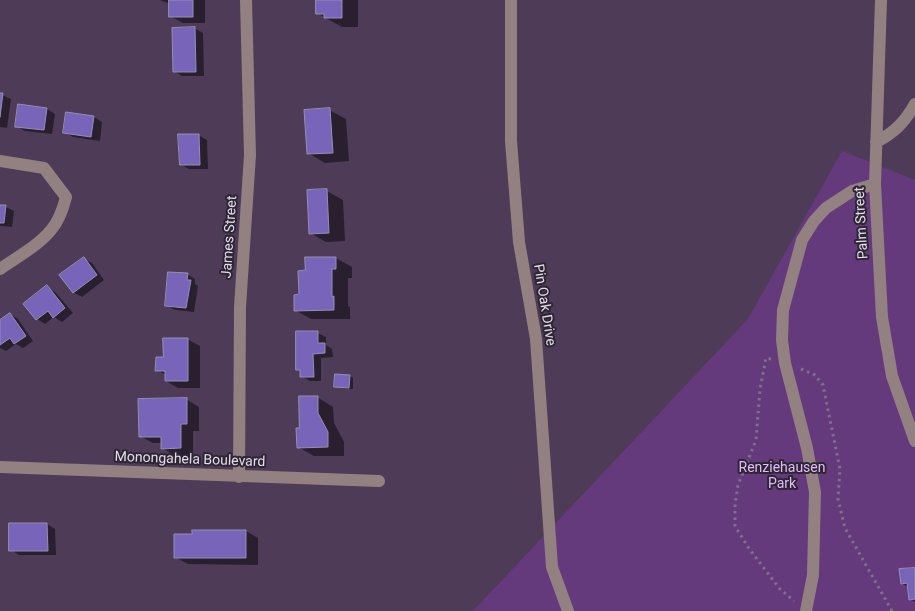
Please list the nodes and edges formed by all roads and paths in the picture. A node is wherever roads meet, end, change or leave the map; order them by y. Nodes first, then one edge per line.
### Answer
1 (246, 0) edge
2 (881, 0) edge
3 (511, 1) edge
4 (915, 104) edge
5 (876, 142) junction
6 (0, 161) edge
7 (875, 184) junction
8 (0, 269) edge
9 (915, 441) edge
10 (0, 467) edge
11 (239, 477) junction
12 (380, 482) dead end
13 (568, 611) edge
14 (806, 611) edge

1 - 11 street, James Street
2 - 5 street, Palm Street
3 - 13 street, Pin Oak Drive
4 - 5 street
5 - 7 street, Palm Street
6 - 8 street
7 - 9 street, Palm Street
7 - 14 street
10 - 11 street, Monongahela Boulevard
11 - 12 street, Monongahela Boulevard

